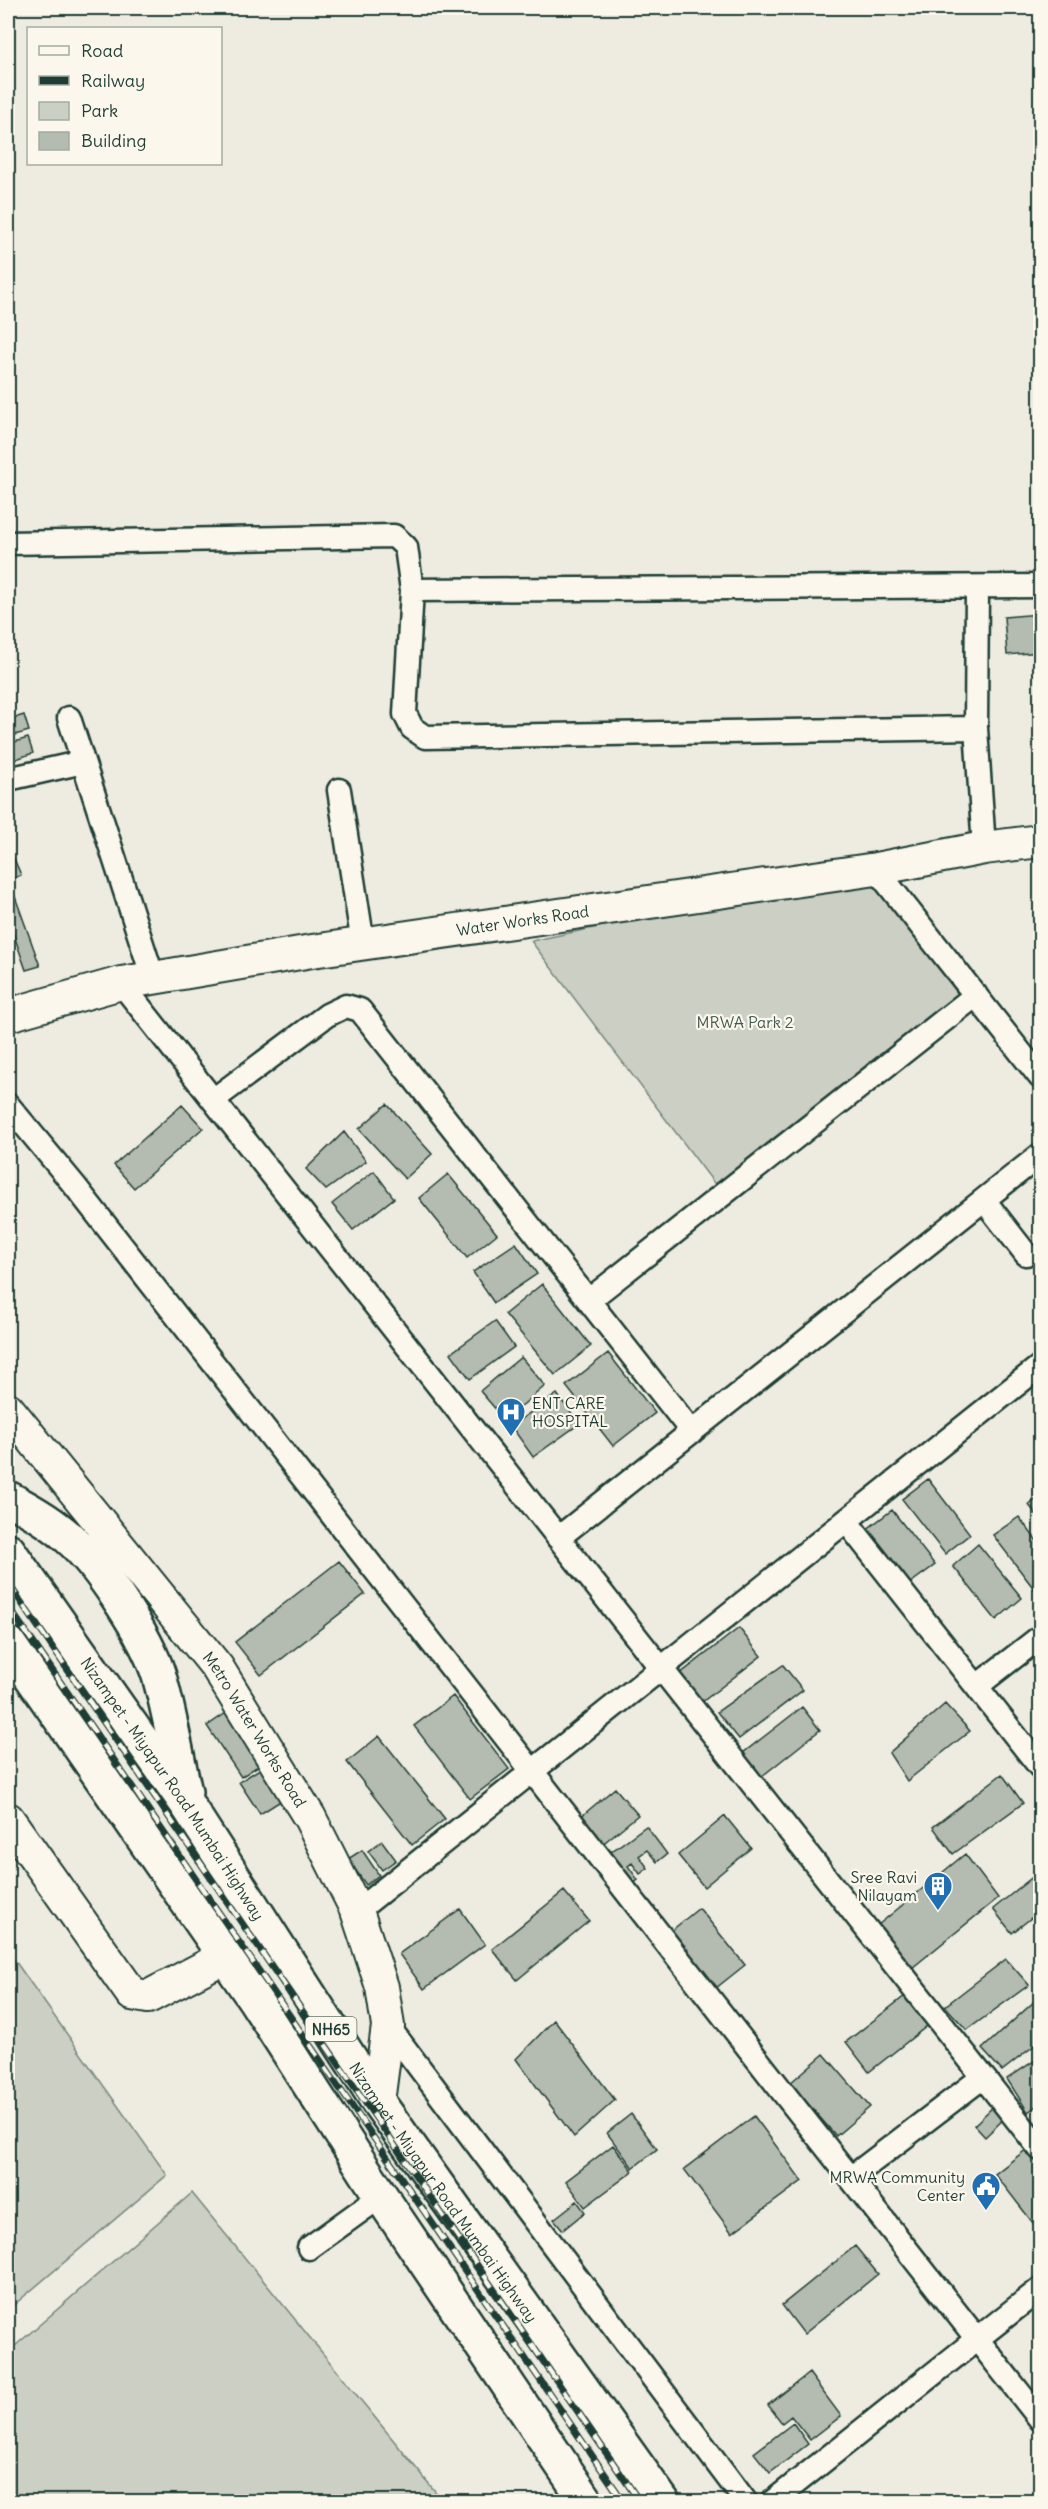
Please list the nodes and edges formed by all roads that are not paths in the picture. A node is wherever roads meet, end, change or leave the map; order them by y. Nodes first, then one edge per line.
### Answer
1 (8, 543) edge
2 (1041, 586) edge
3 (977, 587) junction
4 (412, 590) junction
5 (69, 718) dead end
6 (976, 728) junction
7 (83, 762) junction
8 (8, 779) edge
9 (339, 790) dead end
10 (1041, 841) edge
11 (984, 848) junction
12 (876, 869) junction
13 (363, 944) junction
14 (153, 978) junction
15 (121, 983) junction
16 (976, 994) junction
17 (8, 1015) edge
18 (1041, 1077) edge
19 (213, 1100) junction
20 (8, 1106) edge
21 (1041, 1155) edge
22 (984, 1200) junction
23 (1026, 1254) dead end
24 (590, 1300) junction
25 (1041, 1366) edge
26 (8, 1409) edge
27 (692, 1432) junction
28 (8, 1498) edge
29 (846, 1521) junction
30 (558, 1538) junction
31 (8, 1550) edge
32 (1041, 1637) edge
33 (8, 1643) edge
34 (661, 1668) junction
35 (8, 1686) edge
36 (977, 1686) junction
37 (65, 1729) junction
38 (1041, 1767) edge
39 (530, 1773) junction
40 (188, 1806) junction
41 (8, 1819) edge
42 (357, 1911) junction
43 (224, 1957) junction
44 (388, 2026) junction
45 (983, 2077) junction
46 (378, 2102) junction
47 (1041, 2149) edge
48 (852, 2177) junction
49 (381, 2196) junction
50 (309, 2248) dead end
51 (1041, 2289) edge
52 (977, 2339) junction
53 (1041, 2419) edge
54 (587, 2502) edge
55 (663, 2502) edge
56 (746, 2502) edge
57 (772, 2502) edge

1 - 4 street
2 - 3 street
3 - 4 street
3 - 6 street
4 - 6 street
5 - 7 street
6 - 11 street
7 - 8 street
7 - 14 street
9 - 13 street
10 - 11 street, Water Works Road
11 - 12 street, Water Works Road
12 - 13 street, Water Works Road
12 - 16 street
13 - 14 street, Water Works Road
14 - 15 street, Water Works Road
15 - 17 street, Water Works Road
15 - 19 street
16 - 18 street
16 - 24 street
19 - 24 street
19 - 30 street
20 - 39 street
21 - 22 street
22 - 23 street
22 - 27 street
24 - 27 street
25 - 29 street
26 - 42 street, Metro Water Works Road
27 - 30 street
28 - 40 highway
29 - 34 street
29 - 36 street
30 - 34 street
31 - 40 highway, Nizampet - Miyapur Road Mumbai Highway / NH65
32 - 36 street
33 - 37 highway, NH65
34 - 39 street
34 - 45 street
35 - 37 highway
36 - 38 street
37 - 43 highway, NH65
39 - 42 street
39 - 48 street
40 - 46 highway, Nizampet - Miyapur Road Mumbai Highway / NH65
41 - 43 street
42 - 44 street, Metro Water Works Road
43 - 49 highway, NH65
44 - 46 street, Metro Water Works Road
44 - 56 street
45 - 47 street
45 - 48 street
46 - 55 highway, Nizampet - Miyapur Road Mumbai Highway / NH65
48 - 52 street
49 - 50 street
49 - 54 highway, NH65
51 - 52 street
52 - 53 street
52 - 57 street

